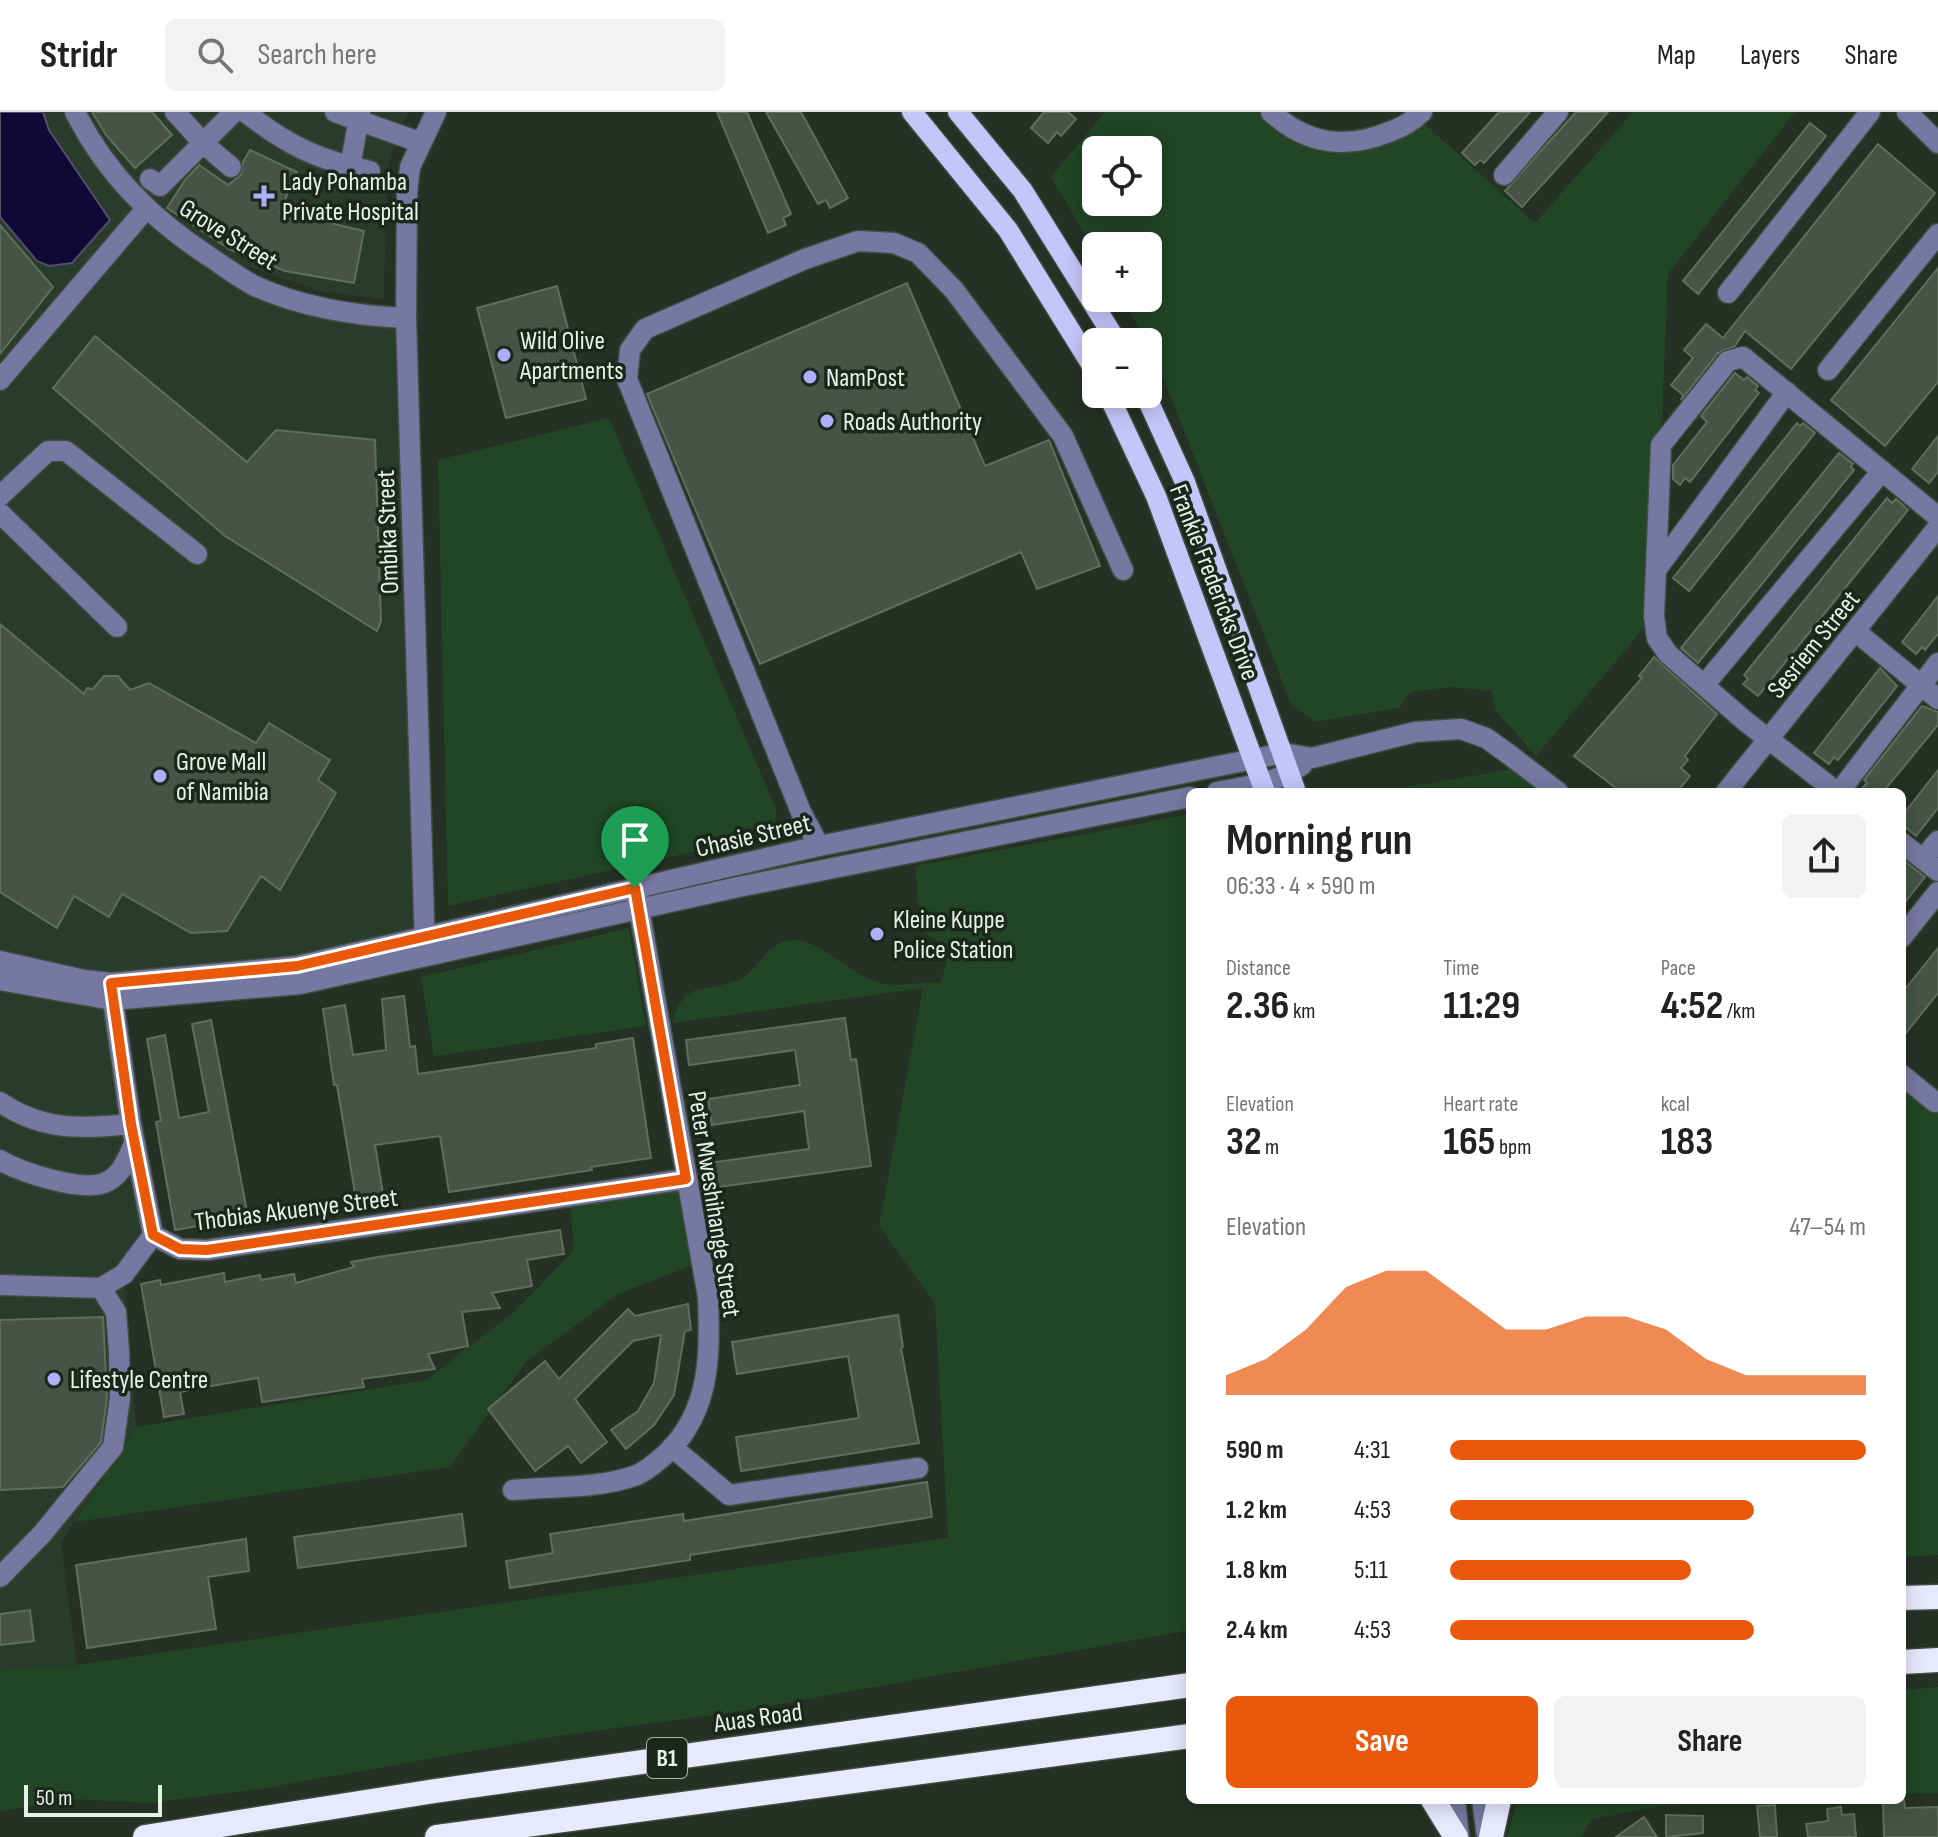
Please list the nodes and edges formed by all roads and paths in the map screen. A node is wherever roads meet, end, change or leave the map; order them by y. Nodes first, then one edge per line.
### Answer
1 (75, 112) edge
2 (175, 112) edge
3 (234, 112) edge
4 (245, 112) edge
5 (335, 112) edge
6 (436, 112) edge
7 (912, 112) edge
8 (958, 112) edge
9 (1271, 112) edge
10 (1422, 112) edge
11 (1558, 112) edge
12 (1870, 112) edge
13 (1907, 112) edge
14 (358, 116) edge
15 (419, 142) junction
16 (1938, 143) edge
17 (205, 145) junction
18 (231, 167) dead end
19 (350, 167) junction
20 (370, 171) dead end
21 (1504, 175) dead end
22 (158, 186) dead end
23 (145, 210) junction
24 (1938, 234) edge
25 (1728, 293) dead end
26 (406, 318) junction
27 (1108, 328) edge
28 (1082, 349) edge
29 (1828, 370) dead end
30 (0, 380) edge
31 (1787, 392) junction
32 (1115, 408) edge
33 (1151, 408) edge
34 (1882, 471) junction
35 (0, 496) edge
36 (0, 513) edge
37 (1938, 517) edge
38 (1938, 527) edge
39 (197, 554) dead end
40 (1123, 570) dead end
41 (1656, 570) junction
42 (117, 627) dead end
43 (1855, 631) junction
44 (1938, 663) edge
45 (1705, 684) junction
46 (1921, 685) junction
47 (1938, 699) edge
48 (1770, 739) junction
49 (1284, 753) junction
50 (1312, 758) junction
51 (1254, 761) junction
52 (1293, 783) edge
53 (1264, 788) edge
54 (1553, 788) edge
55 (1729, 788) edge
56 (1833, 788) edge
57 (1841, 788) edge
58 (1186, 798) edge
59 (1938, 841) edge
60 (819, 846) junction
61 (1906, 846) edge
62 (1930, 865) edge
63 (635, 888) junction
64 (1938, 892) edge
65 (639, 910) junction
66 (1906, 932) edge
67 (424, 947) junction
68 (0, 961) edge
69 (0, 980) edge
70 (112, 991) junction
71 (1906, 1078) edge
72 (0, 1102) edge
73 (1935, 1102) dead end
74 (132, 1134) junction
75 (0, 1160) edge
76 (686, 1179) junction
77 (153, 1235) junction
78 (0, 1285) edge
79 (101, 1288) junction
80 (672, 1447) junction
81 (918, 1468) dead end
82 (513, 1490) dead end
83 (0, 1577) edge
84 (1938, 1597) edge
85 (1906, 1598) edge
86 (1938, 1660) edge
87 (1906, 1662) edge
88 (1186, 1686) edge
89 (1186, 1737) edge
90 (1436, 1804) edge
91 (1455, 1804) edge
92 (1483, 1804) edge
93 (1498, 1804) edge
94 (145, 1837) edge
95 (437, 1837) edge
96 (1458, 1837) edge
97 (1489, 1837) edge

1 - 23 street, Grove Street
2 - 17 street
3 - 17 street
4 - 19 street
5 - 14 street
6 - 15 street, Ombika Street
7 - 28 main road
8 - 27 main road
9 - 10 street
11 - 21 street
12 - 25 street
13 - 16 street
14 - 15 street
14 - 19 street
15 - 26 street, Ombika Street
17 - 18 street
17 - 22 street
19 - 20 street
23 - 26 street, Grove Street
23 - 30 street
24 - 29 street
26 - 67 street, Ombika Street
31 - 34 street
31 - 41 street
31 - 41 street
32 - 51 main road, Frankie Fredericks Drive
33 - 49 main road, Frankie Fredericks Drive
34 - 37 street
34 - 45 street
35 - 39 street
36 - 42 street
38 - 43 street, Sesriem Street
40 - 60 street
41 - 45 street
43 - 46 street
43 - 48 street, Sesriem Street
44 - 46 street
45 - 48 street
46 - 47 street
46 - 57 street
48 - 55 street, Sesriem Street
48 - 56 street
49 - 50 street, Chasie Street
49 - 51 street, Chasie Street
49 - 52 main road, Frankie Fredericks Drive
50 - 52 street, Chasie Street
50 - 54 street, Chasie Street
51 - 53 main road, Frankie Fredericks Drive
51 - 60 street, Chasie Street
52 - 53 street, Chasie Street
58 - 65 street, Chasie Street
59 - 62 street
60 - 63 street, Chasie Street
61 - 62 street
63 - 65 street, Peter Mweshihange Street
63 - 67 street, Chasie Street
64 - 66 street
65 - 67 street, Chasie Street
65 - 76 street, Peter Mweshihange Street
67 - 70 street, Chasie Street
68 - 70 street, Chasie Street
69 - 70 street, Chasie Street
70 - 74 street
71 - 73 street
72 - 74 street
74 - 75 street
74 - 77 street
76 - 77 street, Thobias Akuenye Street
76 - 80 street, Peter Mweshihange Street
77 - 79 street
78 - 79 street
79 - 83 street
80 - 81 street
80 - 82 street, Peter Mweshihange Street
84 - 85 highway
86 - 87 highway
88 - 94 highway, Auas Road / B1
89 - 95 highway, B1
90 - 96 highway
91 - 96 street
92 - 97 street
93 - 97 highway

